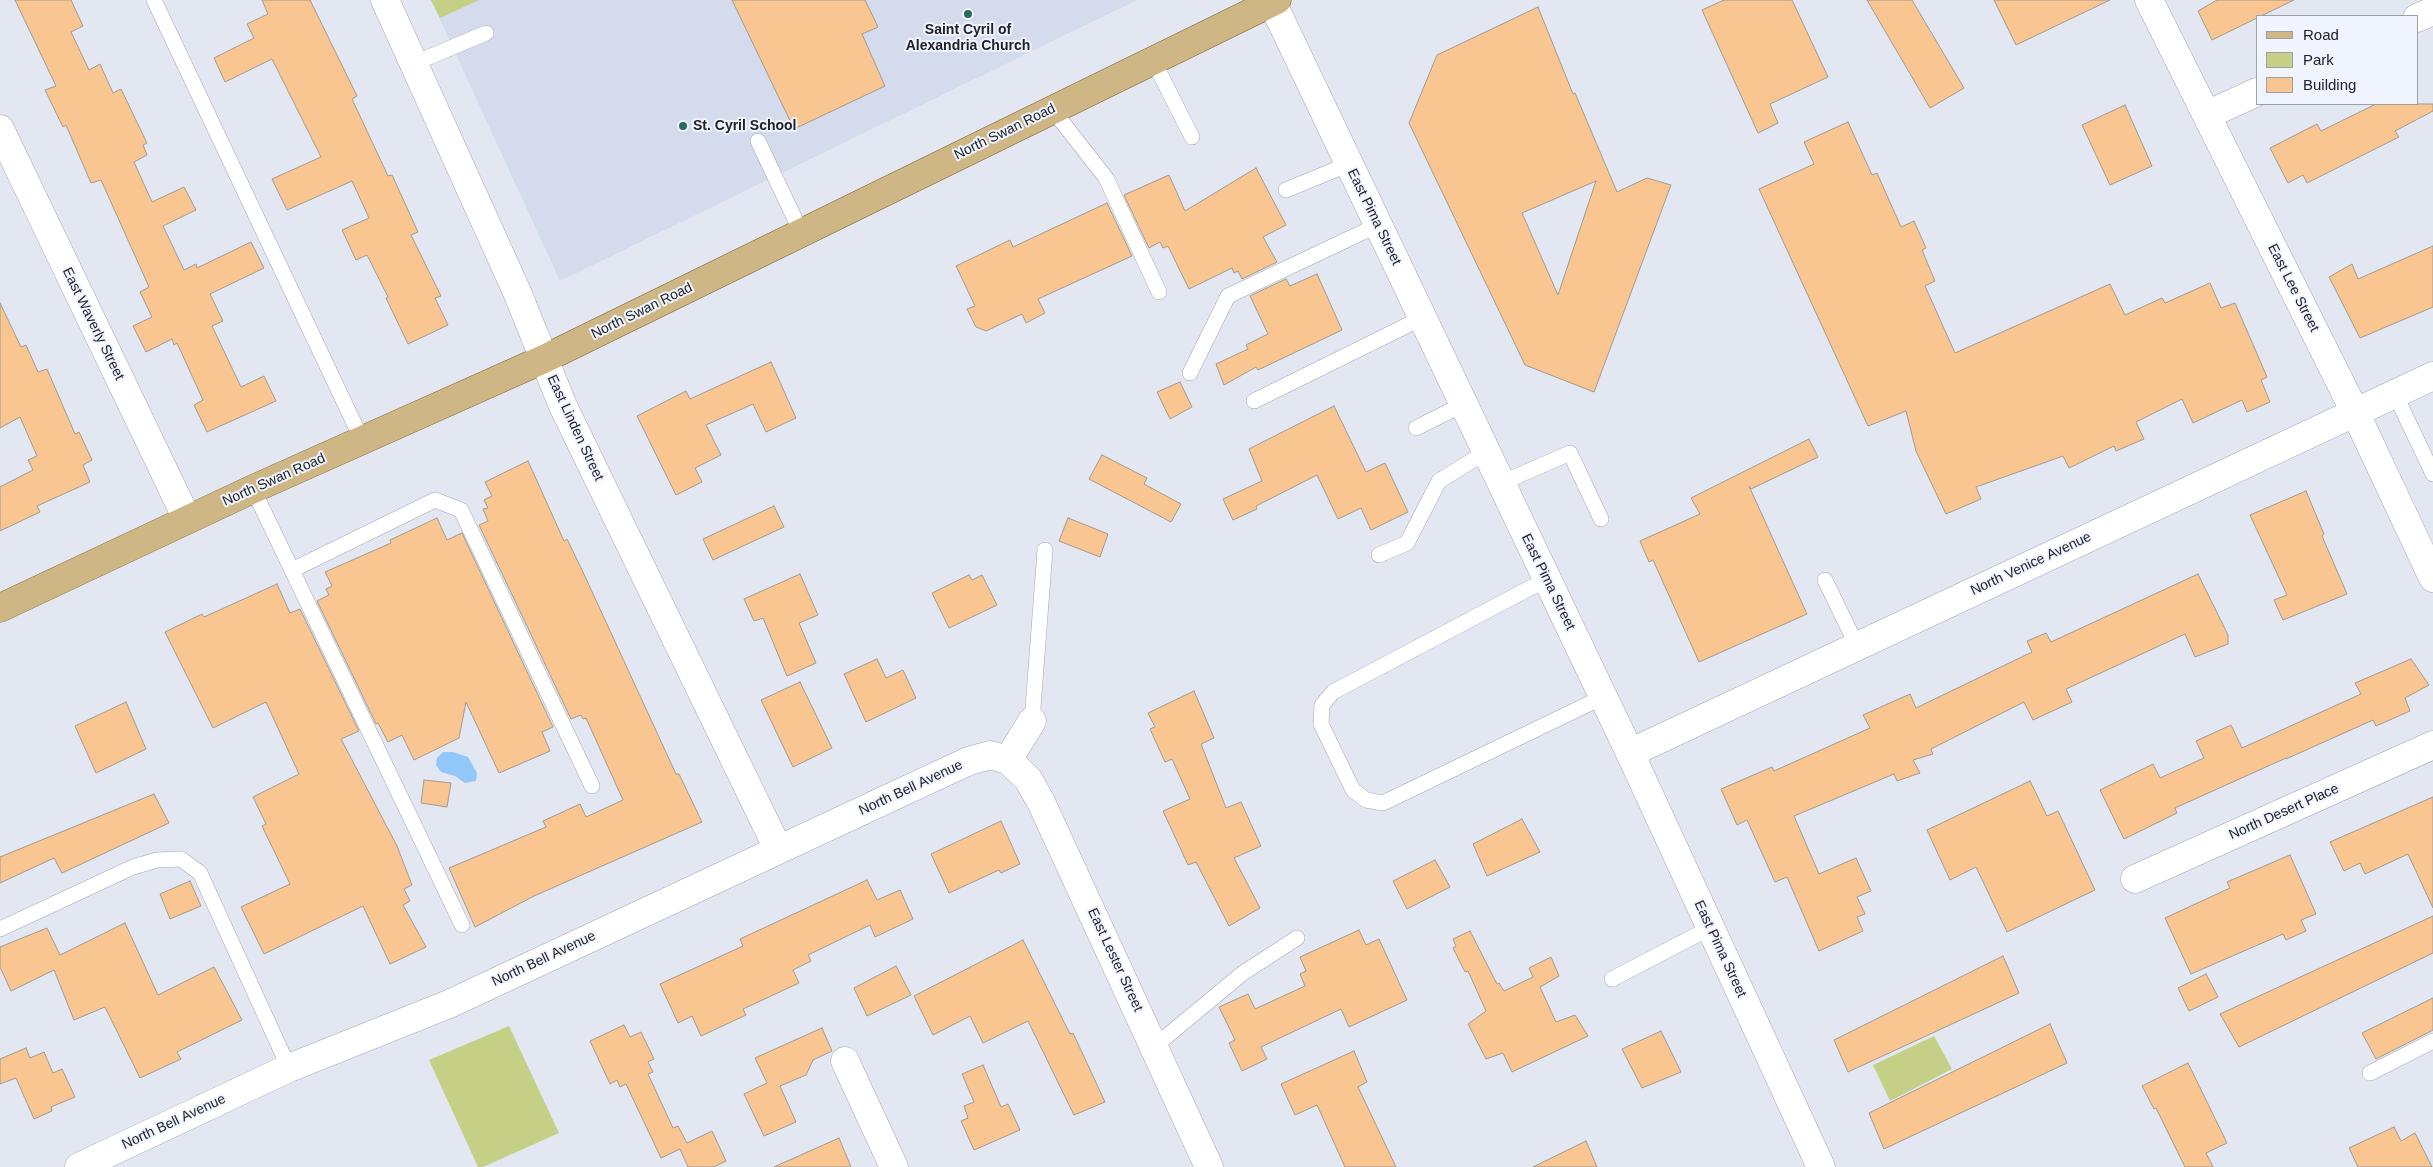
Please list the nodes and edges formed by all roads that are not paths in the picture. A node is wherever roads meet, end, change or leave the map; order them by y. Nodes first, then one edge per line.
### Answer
1 (154, 0) edge
2 (385, 0) edge
3 (2149, 0) edge
4 (1273, 1) edge
5 (2433, 11) edge
6 (2418, 18) edge
7 (486, 33) dead end
8 (1153, 60) junction
9 (415, 64) junction
10 (2256, 92) edge
11 (1052, 109) junction
12 (2206, 115) junction
13 (0, 129) edge
14 (1192, 137) dead end
15 (758, 141) dead end
16 (1348, 164) junction
17 (1286, 190) dead end
18 (1378, 226) junction
19 (801, 232) junction
20 (1159, 292) dead end
21 (1422, 318) junction
22 (544, 359) junction
23 (1190, 372) dead end
24 (2433, 376) edge
25 (2395, 394) junction
26 (1254, 401) dead end
27 (1464, 404) junction
28 (2355, 412) junction
29 (1416, 428) dead end
30 (362, 440) junction
31 (1486, 452) junction
32 (2433, 474) edge
33 (1501, 483) junction
34 (253, 489) junction
35 (187, 519) junction
36 (1601, 519) dead end
37 (1044, 550) dead end
38 (1379, 555) dead end
39 (292, 570) junction
40 (2433, 578) edge
41 (1547, 579) junction
42 (1825, 580) dead end
43 (0, 608) edge
44 (1857, 646) junction
45 (1603, 697) junction
46 (1032, 721) joint
47 (2433, 745) edge
48 (1630, 753) junction
49 (1008, 760) junction
50 (592, 786) dead end
51 (778, 849) junction
52 (2135, 879) dead end
53 (462, 925) dead end
54 (1710, 928) junction
55 (0, 929) edge
56 (1297, 938) dead end
57 (1612, 979) dead end
58 (2433, 1042) edge
59 (1156, 1046) junction
60 (845, 1061) dead end
61 (289, 1068) junction
62 (2370, 1073) dead end
63 (79, 1167) edge
64 (894, 1167) edge
65 (1209, 1167) edge
66 (1820, 1167) edge

1 - 30 lane
2 - 9 street, East Linden Street
3 - 12 street, East Lee Street
4 - 8 main road, North Swan Road
4 - 16 street, East Pima Street
5 - 6 street
7 - 9 lane
8 - 11 main road, North Swan Road
8 - 14 lane
9 - 22 street, East Linden Street
10 - 12 street
11 - 19 main road, North Swan Road
11 - 20 lane
12 - 28 street, East Lee Street
13 - 35 street, East Waverly Street
15 - 19 lane
16 - 17 lane
16 - 18 street, East Pima Street
18 - 21 street, East Pima Street
18 - 23 lane
19 - 22 main road, North Swan Road
21 - 26 lane
21 - 27 street, East Pima Street
22 - 30 main road, North Swan Road
22 - 51 street, East Linden Street
24 - 25 street, North Venice Avenue
25 - 28 street, North Venice Avenue
25 - 32 lane
27 - 29 lane
27 - 31 street, East Pima Street
28 - 40 street, East Lee Street
28 - 44 street, North Venice Avenue
30 - 34 main road, North Swan Road
31 - 33 street, East Pima Street
31 - 38 lane
33 - 36 lane
33 - 41 street, East Pima Street
34 - 35 main road, North Swan Road
34 - 39 lane
35 - 43 main road, North Swan Road
37 - 46 lane
39 - 50 lane
39 - 53 lane
41 - 45 street, East Pima Street
41 - 45 lane
42 - 44 lane
44 - 48 street, North Venice Avenue
45 - 48 street, East Pima Street
46 - 49 street
47 - 52 street, North Desert Place
48 - 54 street, East Pima Street
49 - 51 street, North Bell Avenue
49 - 59 street, East Lester Street
51 - 61 street, North Bell Avenue
54 - 57 lane
54 - 66 street, East Pima Street
55 - 61 lane
56 - 59 lane
58 - 62 lane
59 - 65 street, East Lester Street
60 - 64 street
61 - 63 street, North Bell Avenue

